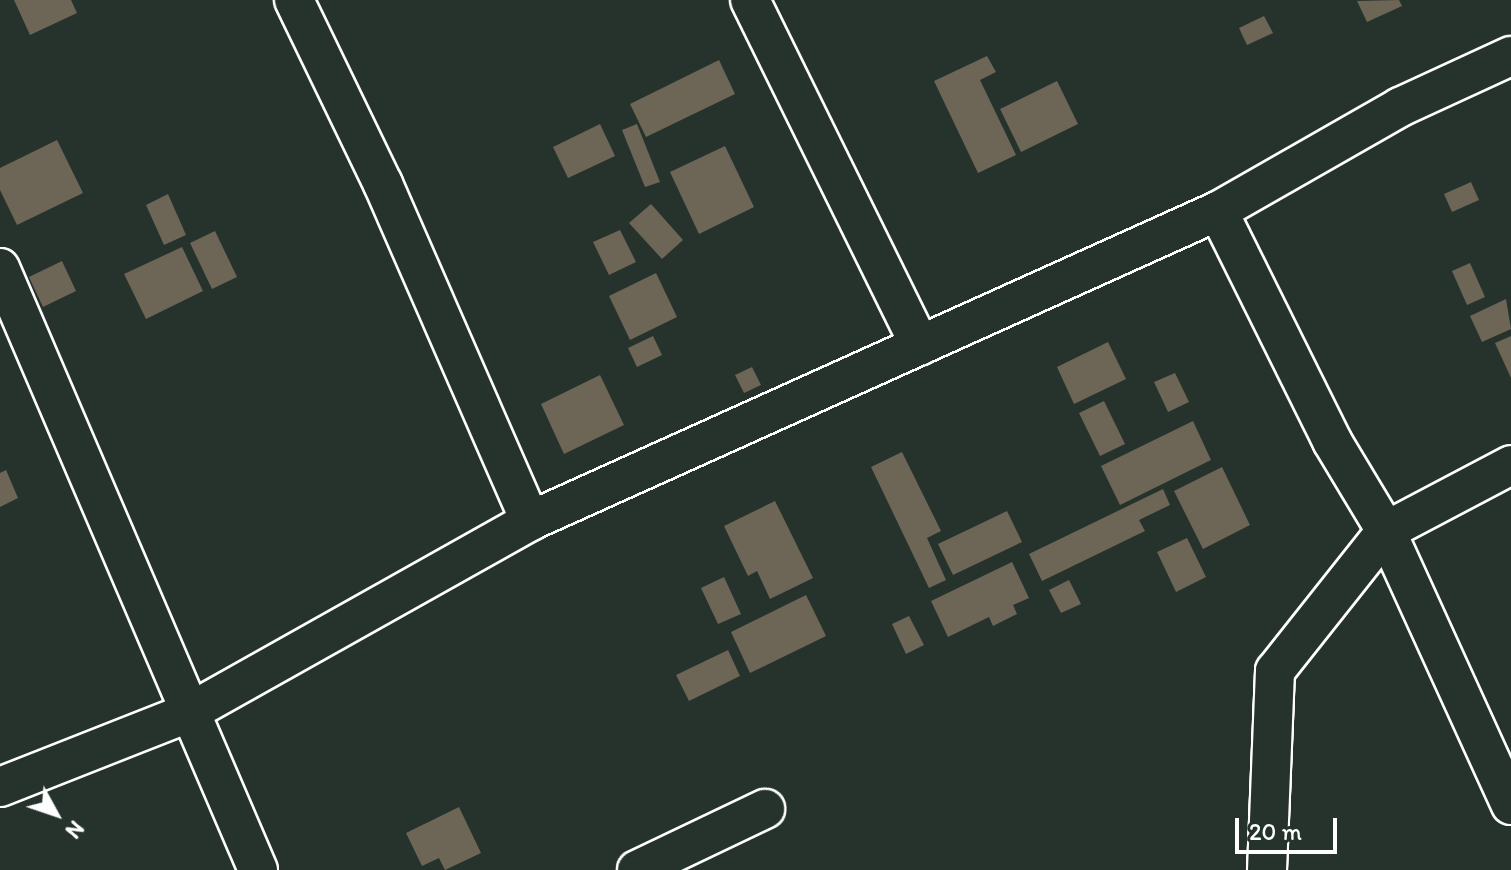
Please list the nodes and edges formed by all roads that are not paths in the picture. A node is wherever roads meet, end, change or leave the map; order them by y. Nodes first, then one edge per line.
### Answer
1 (294, 0) edge
2 (750, 0) edge
3 (1511, 56) edge
4 (1218, 211) junction
5 (0, 268) edge
6 (920, 345) junction
7 (1511, 465) edge
8 (530, 521) junction
9 (1386, 531) junction
10 (190, 712) junction
11 (0, 787) edge
12 (1511, 805) edge
13 (765, 809) dead end
14 (258, 870) edge
15 (637, 870) edge
16 (1267, 870) edge

1 - 8 street
2 - 6 street
3 - 4 street
4 - 6 street
4 - 9 street
5 - 10 street
6 - 8 street
7 - 9 street
8 - 10 street
9 - 12 street
9 - 16 street
10 - 11 street
10 - 14 street
13 - 15 street

